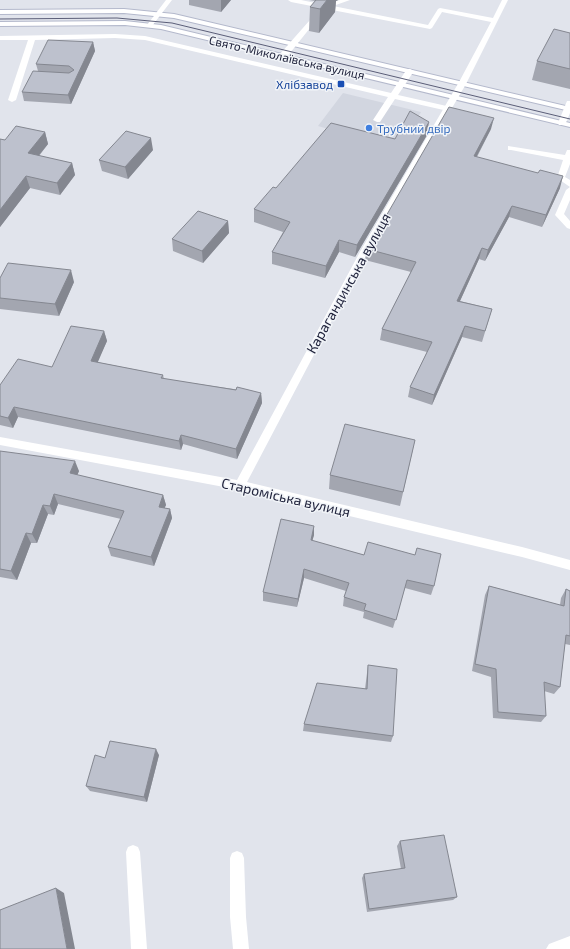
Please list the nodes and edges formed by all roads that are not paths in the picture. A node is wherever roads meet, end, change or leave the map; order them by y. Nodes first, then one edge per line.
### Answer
1 (169, 0) edge
2 (291, 0) edge
3 (348, 0) edge
4 (505, 0) edge
5 (324, 3) edge
6 (0, 12) edge
7 (159, 14) junction
8 (495, 21) junction
9 (0, 24) edge
10 (150, 25) junction
11 (32, 37) junction
12 (0, 38) edge
13 (293, 44) junction
14 (283, 56) junction
15 (410, 71) junction
16 (402, 84) junction
17 (462, 84) junction
18 (393, 97) junction
19 (454, 97) junction
20 (12, 100) dead end
21 (569, 107) edge
22 (448, 109) junction
23 (377, 120) dead end
24 (566, 124) edge
25 (511, 148) dead end
26 (569, 155) edge
27 (570, 184) edge
28 (570, 190) edge
29 (570, 226) edge
30 (0, 441) edge
31 (240, 485) junction
32 (570, 565) edge
33 (133, 852) dead end
34 (237, 858) dead end
35 (570, 944) edge
36 (139, 949) edge
37 (241, 949) edge
38 (554, 949) edge

1 - 7 main road
2 - 5 main road
3 - 5 main road
4 - 8 main road, Карагандинська вулиця
5 - 8 main road
5 - 13 main road
6 - 7 main road, Свято-Миколаївська вулиця
7 - 10 main road
7 - 13 main road, Свято-Миколаївська вулиця
8 - 17 main road, Карагандинська вулиця
9 - 10 main road, Свято-Миколаївська вулиця
10 - 14 main road, Свято-Миколаївська вулиця
11 - 12 main road
11 - 18 main road
11 - 20 main road
13 - 14 main road
13 - 15 main road, Свято-Миколаївська вулиця
14 - 16 main road, Свято-Миколаївська вулиця
15 - 16 main road
15 - 17 main road, Свято-Миколаївська вулиця
16 - 18 main road
16 - 19 main road, Свято-Миколаївська вулиця
17 - 19 main road, Карагандинська вулиця
17 - 21 main road, Свято-Миколаївська вулиця
18 - 22 main road
18 - 23 main road
19 - 22 main road, Карагандинська вулиця
19 - 24 main road, Свято-Миколаївська вулиця
21 - 24 main road
22 - 31 main road, Карагандинська вулиця
25 - 26 main road
26 - 27 main road
28 - 29 main road
30 - 31 main road, Староміська вулиця
31 - 32 main road, Староміська вулиця
33 - 36 main road
34 - 37 main road
35 - 38 main road

